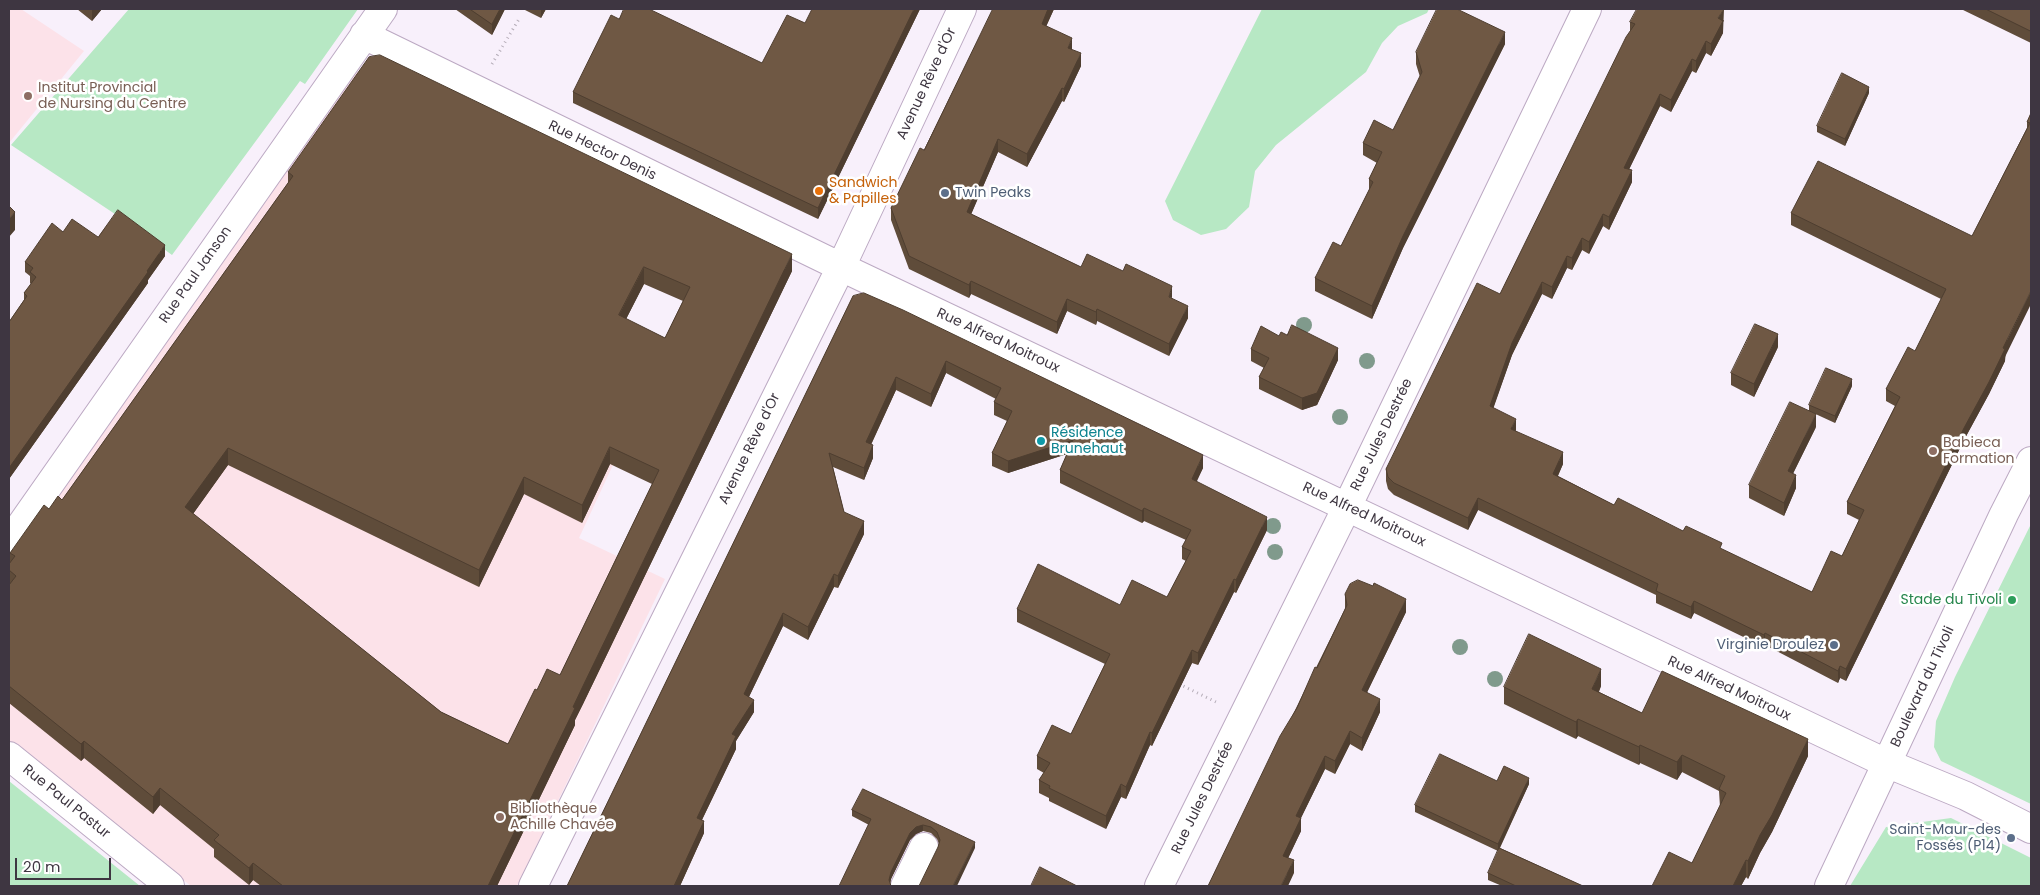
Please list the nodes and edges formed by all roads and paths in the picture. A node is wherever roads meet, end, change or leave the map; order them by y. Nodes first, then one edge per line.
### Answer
1 (383, 9) edge
2 (962, 9) edge
3 (1587, 9) edge
4 (519, 19) dead end
5 (364, 35) junction
6 (476, 90) junction
7 (841, 267) junction
8 (2031, 461) edge
9 (1347, 507) junction
10 (9, 542) edge
11 (1174, 682) edge
12 (1244, 716) junction
13 (9, 756) edge
14 (1886, 764) junction
15 (2031, 829) edge
16 (924, 847) dead end
17 (170, 886) edge
18 (533, 886) edge
19 (905, 886) edge
20 (1159, 886) edge
21 (1829, 886) edge

1 - 5 street, Rue Paul Janson
2 - 7 street, Avenue Rêve d'Or
3 - 9 street, Rue Jules Destrée
4 - 6 path
5 - 6 street, Rue Hector Denis
5 - 10 street, Rue Paul Janson
6 - 7 street, Rue Hector Denis
7 - 9 street, Rue Alfred Moitroux
7 - 18 street, Avenue Rêve d'Or
8 - 14 street, Boulevard du Tivoli
9 - 12 street, Rue Jules Destrée
9 - 14 street, Rue Alfred Moitroux
11 - 12 path
12 - 20 street, Rue Jules Destrée
13 - 17 street, Rue Paul Pastur
14 - 15 street, Rue Alfred Moitroux
14 - 21 street, Boulevard du Tivoli
16 - 19 street

